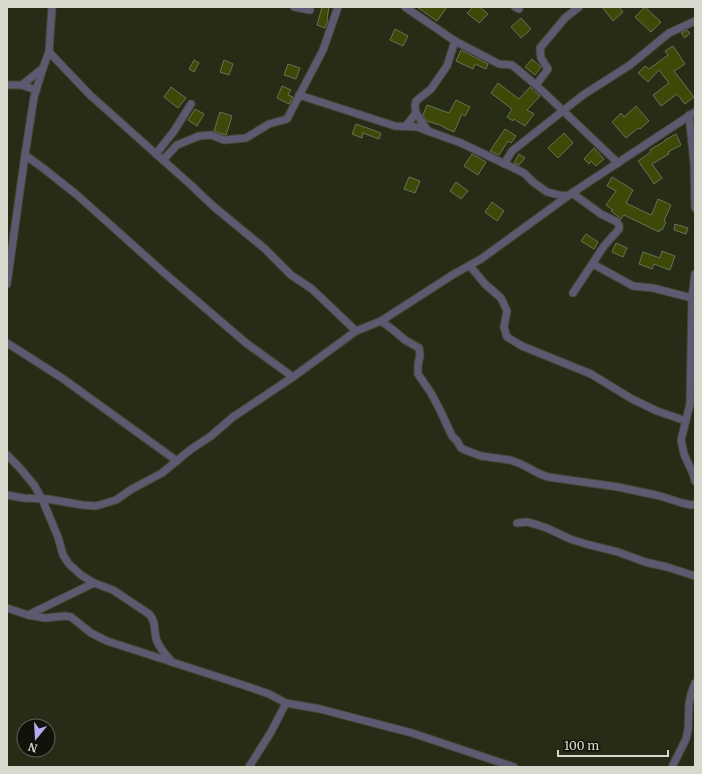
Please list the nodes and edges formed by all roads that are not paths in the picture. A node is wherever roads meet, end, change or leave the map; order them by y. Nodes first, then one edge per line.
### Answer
1 (52, 7) edge
2 (294, 7) edge
3 (338, 7) edge
4 (405, 7) edge
5 (579, 7) edge
6 (310, 10) dead end
7 (695, 21) edge
8 (455, 41) junction
9 (49, 52) junction
10 (43, 68) junction
11 (536, 84) junction
12 (7, 85) edge
13 (22, 85) junction
14 (36, 90) junction
15 (300, 95) junction
16 (191, 104) dead end
17 (563, 110) junction
18 (416, 113) junction
19 (692, 113) edge
20 (406, 126) junction
21 (428, 131) junction
22 (156, 154) junction
23 (25, 155) junction
24 (163, 160) junction
25 (618, 163) junction
26 (504, 164) junction
27 (570, 194) junction
28 (695, 195) edge
29 (695, 208) edge
30 (7, 226) edge
31 (15, 227) junction
32 (593, 264) junction
33 (470, 266) junction
34 (695, 274) edge
35 (7, 284) edge
36 (573, 293) dead end
37 (692, 298) junction
38 (381, 320) junction
39 (356, 331) junction
40 (7, 343) edge
41 (293, 377) junction
42 (692, 407) edge
43 (686, 421) junction
44 (7, 455) edge
45 (177, 461) junction
46 (692, 466) edge
47 (695, 481) edge
48 (7, 495) edge
49 (42, 499) junction
50 (695, 504) edge
51 (517, 523) dead end
52 (695, 576) edge
53 (94, 583) junction
54 (7, 608) edge
55 (28, 615) junction
56 (172, 662) junction
57 (695, 683) edge
58 (286, 703) junction
59 (249, 767) edge
60 (514, 767) edge
61 (672, 767) edge

1 - 9 street
2 - 6 street
3 - 15 street
4 - 8 street
5 - 11 street
7 - 17 street
8 - 11 street
8 - 18 street
9 - 10 street
9 - 22 street
10 - 13 street
10 - 14 street
11 - 17 street
12 - 13 street
13 - 14 street
14 - 23 street
15 - 20 street
15 - 24 street
16 - 22 street
17 - 25 street
17 - 26 street
18 - 20 street
18 - 21 street
19 - 25 street
19 - 28 street
20 - 21 street
21 - 26 street
22 - 24 street
23 - 31 street
23 - 41 street
24 - 39 street
25 - 27 street
26 - 27 street
27 - 32 street
27 - 33 street
28 - 29 street
30 - 31 street
31 - 35 street
32 - 36 street
32 - 37 street
33 - 38 street
33 - 43 street
34 - 37 street
37 - 42 street
38 - 39 street
38 - 50 street
39 - 41 street
40 - 45 street
41 - 45 street
42 - 43 street
43 - 46 street
44 - 49 street
45 - 49 street
46 - 47 street
48 - 49 street
49 - 53 street
51 - 52 street
53 - 55 street
53 - 56 street
54 - 55 street
55 - 56 street
56 - 58 street
57 - 61 street
58 - 59 street
58 - 60 street

